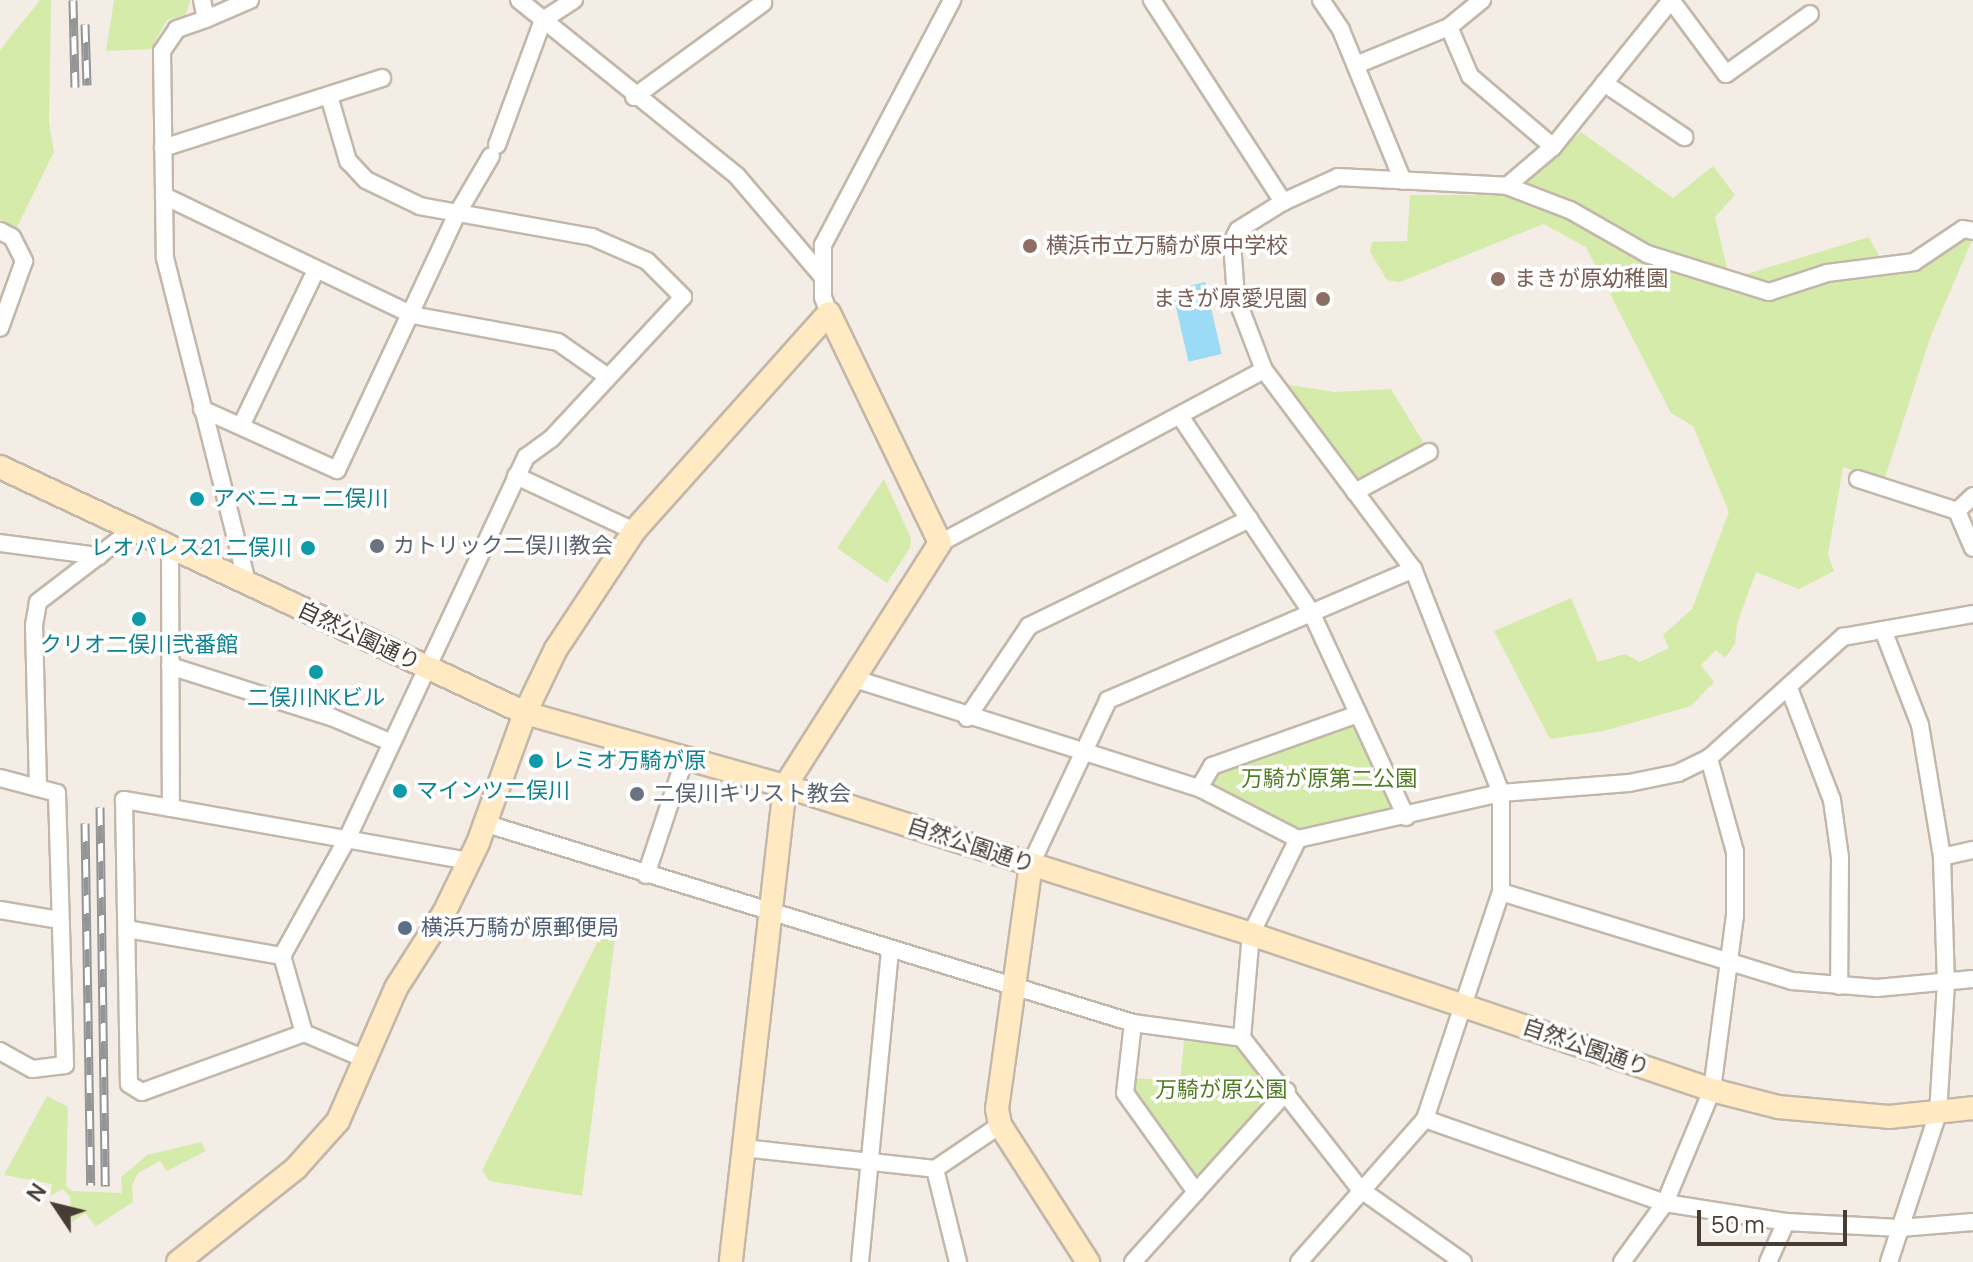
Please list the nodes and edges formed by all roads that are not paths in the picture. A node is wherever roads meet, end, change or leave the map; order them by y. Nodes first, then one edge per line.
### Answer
1 (202, 0) edge
2 (250, 0) edge
3 (519, 0) edge
4 (574, 0) edge
5 (952, 0) edge
6 (1152, 0) edge
7 (1321, 0) edge
8 (1482, 0) edge
9 (1671, 0) edge
10 (763, 3) dead end
11 (1810, 14) dead end
12 (206, 19) junction
13 (543, 20) junction
14 (1449, 27) junction
15 (1356, 65) junction
16 (382, 78) dead end
17 (1604, 83) junction
18 (329, 96) junction
19 (634, 97) junction
20 (1684, 137) dead end
21 (1553, 147) junction
22 (163, 148) junction
23 (1403, 181) junction
24 (1507, 186) junction
25 (164, 196) junction
26 (1283, 202) junction
27 (457, 214) junction
28 (0, 231) edge
29 (1973, 231) edge
30 (316, 270) junction
31 (822, 276) junction
32 (829, 313) junction
33 (412, 315) junction
34 (0, 328) edge
35 (1264, 370) junction
36 (608, 377) junction
37 (202, 409) junction
38 (1180, 416) junction
39 (241, 426) junction
40 (1429, 452) dead end
41 (0, 467) edge
42 (516, 476) junction
43 (1858, 479) dead end
44 (1355, 492) junction
45 (1973, 496) edge
46 (1957, 511) junction
47 (1249, 519) junction
48 (133, 529) junction
49 (634, 531) junction
50 (0, 543) edge
51 (940, 543) junction
52 (170, 546) junction
53 (1973, 548) edge
54 (99, 556) junction
55 (1413, 569) junction
56 (247, 583) junction
57 (1311, 612) junction
58 (1973, 614) edge
59 (1883, 630) junction
60 (170, 666) junction
61 (424, 666) junction
62 (852, 678) junction
63 (1789, 688) junction
64 (525, 713) junction
65 (1358, 714) junction
66 (967, 718) junction
67 (390, 742) junction
68 (1081, 752) junction
69 (685, 758) junction
70 (1709, 758) junction
71 (0, 778) edge
72 (785, 786) junction
73 (38, 788) junction
74 (1199, 788) junction
75 (1501, 793) junction
76 (171, 808) junction
77 (1406, 817) junction
78 (487, 824) junction
79 (347, 839) junction
80 (1298, 839) junction
81 (1973, 850) edge
82 (1942, 857) junction
83 (470, 861) junction
84 (1031, 864) junction
85 (646, 875) junction
86 (1501, 892) junction
87 (0, 910) edge
88 (768, 914) junction
89 (60, 920) junction
90 (127, 929) junction
91 (1251, 934) junction
92 (890, 950) junction
93 (282, 956) junction
94 (1730, 966) junction
95 (1973, 979) edge
96 (1946, 983) junction
97 (1013, 984) junction
98 (1839, 986) junction
99 (1467, 1007) junction
100 (1133, 1023) junction
101 (304, 1033) junction
102 (1242, 1038) junction
103 (0, 1051) edge
104 (367, 1060) junction
105 (1712, 1090) junction
106 (1287, 1091) junction
107 (1973, 1108) edge
108 (1938, 1113) junction
109 (1425, 1119) junction
110 (1000, 1125) junction
111 (743, 1148) junction
112 (870, 1161) junction
113 (935, 1169) junction
114 (1360, 1189) junction
115 (1196, 1192) junction
116 (1665, 1203) junction
117 (1786, 1222) junction
118 (1973, 1222) edge
119 (1900, 1228) junction
120 (1460, 1261) edge
121 (178, 1262) edge
122 (731, 1262) edge
123 (860, 1262) edge
124 (958, 1262) edge
125 (1088, 1262) edge
126 (1133, 1262) edge
127 (1299, 1262) edge
128 (1622, 1262) edge
129 (1768, 1262) edge
130 (1889, 1262) edge

1 - 12 street
2 - 12 street
3 - 13 street
4 - 13 street
5 - 31 street
6 - 26 street
7 - 15 street
8 - 14 street
9 - 11 street
9 - 17 street
10 - 19 street
12 - 22 street
13 - 19 street
13 - 27 street
14 - 15 street
14 - 21 street
15 - 23 street
16 - 18 street
17 - 20 street
17 - 21 street
18 - 22 street
18 - 27 street
19 - 31 street
21 - 24 street
22 - 25 street
23 - 24 street
23 - 26 street
24 - 29 street
25 - 30 street
25 - 37 street
26 - 35 street
27 - 33 street
27 - 36 street
28 - 34 street
30 - 33 street
30 - 39 street
31 - 32 street
32 - 49 street
32 - 51 street
33 - 36 street
33 - 39 street
35 - 38 street
35 - 44 street
36 - 42 street
37 - 39 street
37 - 56 street
38 - 47 street
38 - 51 street
40 - 44 street
41 - 48 street, 自然公園通り
42 - 49 street
42 - 61 street
43 - 46 street
44 - 55 street
45 - 46 street
46 - 53 street
47 - 57 street
47 - 66 street
48 - 52 street, 自然公園通り
48 - 54 street
49 - 64 street
50 - 54 street
51 - 62 street
52 - 56 street, 自然公園通り
52 - 60 street
54 - 73 street
55 - 57 street
55 - 75 street
56 - 61 street, 自然公園通り
57 - 65 street
57 - 68 street
58 - 59 street
59 - 63 street
59 - 82 street
60 - 67 street
60 - 76 street
61 - 64 street, 自然公園通り
61 - 67 street
62 - 66 street
62 - 72 street
63 - 70 street
63 - 98 street
64 - 69 street, 自然公園通り
64 - 78 street
65 - 74 street
65 - 77 street
66 - 68 street
67 - 79 street
68 - 74 street
68 - 84 street
69 - 72 street, 自然公園通り
69 - 85 street
70 - 75 street
70 - 94 street
71 - 73 street
72 - 84 street, 自然公園通り
72 - 88 street
73 - 89 street
74 - 80 street
75 - 77 street
75 - 86 street
76 - 79 street
76 - 90 street
77 - 80 street
78 - 83 street
78 - 85 street
79 - 83 street
79 - 93 street
80 - 91 street
81 - 82 street
82 - 96 street
83 - 104 street
84 - 91 street, 自然公園通り
84 - 97 street
85 - 88 street
86 - 94 street
86 - 99 street
87 - 89 street
88 - 92 street
88 - 111 street
89 - 103 street
90 - 93 street
90 - 101 street
91 - 99 street, 自然公園通り
91 - 102 street
92 - 97 street
92 - 112 street
93 - 101 street
94 - 98 street
94 - 105 street
95 - 96 street
96 - 98 street
96 - 108 street
97 - 100 street
97 - 110 street
99 - 105 street, 自然公園通り
99 - 109 street
100 - 102 street
100 - 115 street
101 - 104 street
102 - 106 street
104 - 121 street
105 - 108 street, 自然公園通り
105 - 116 street
106 - 114 street
106 - 115 street
107 - 108 street, 自然公園通り
108 - 119 street
109 - 114 street
109 - 116 street
110 - 113 street
110 - 125 street
111 - 112 street
111 - 122 street
112 - 113 street
112 - 123 street
113 - 124 street
114 - 120 street
114 - 127 street
115 - 126 street
116 - 117 street
116 - 128 street
117 - 119 street
117 - 129 street
118 - 119 street
119 - 130 street

